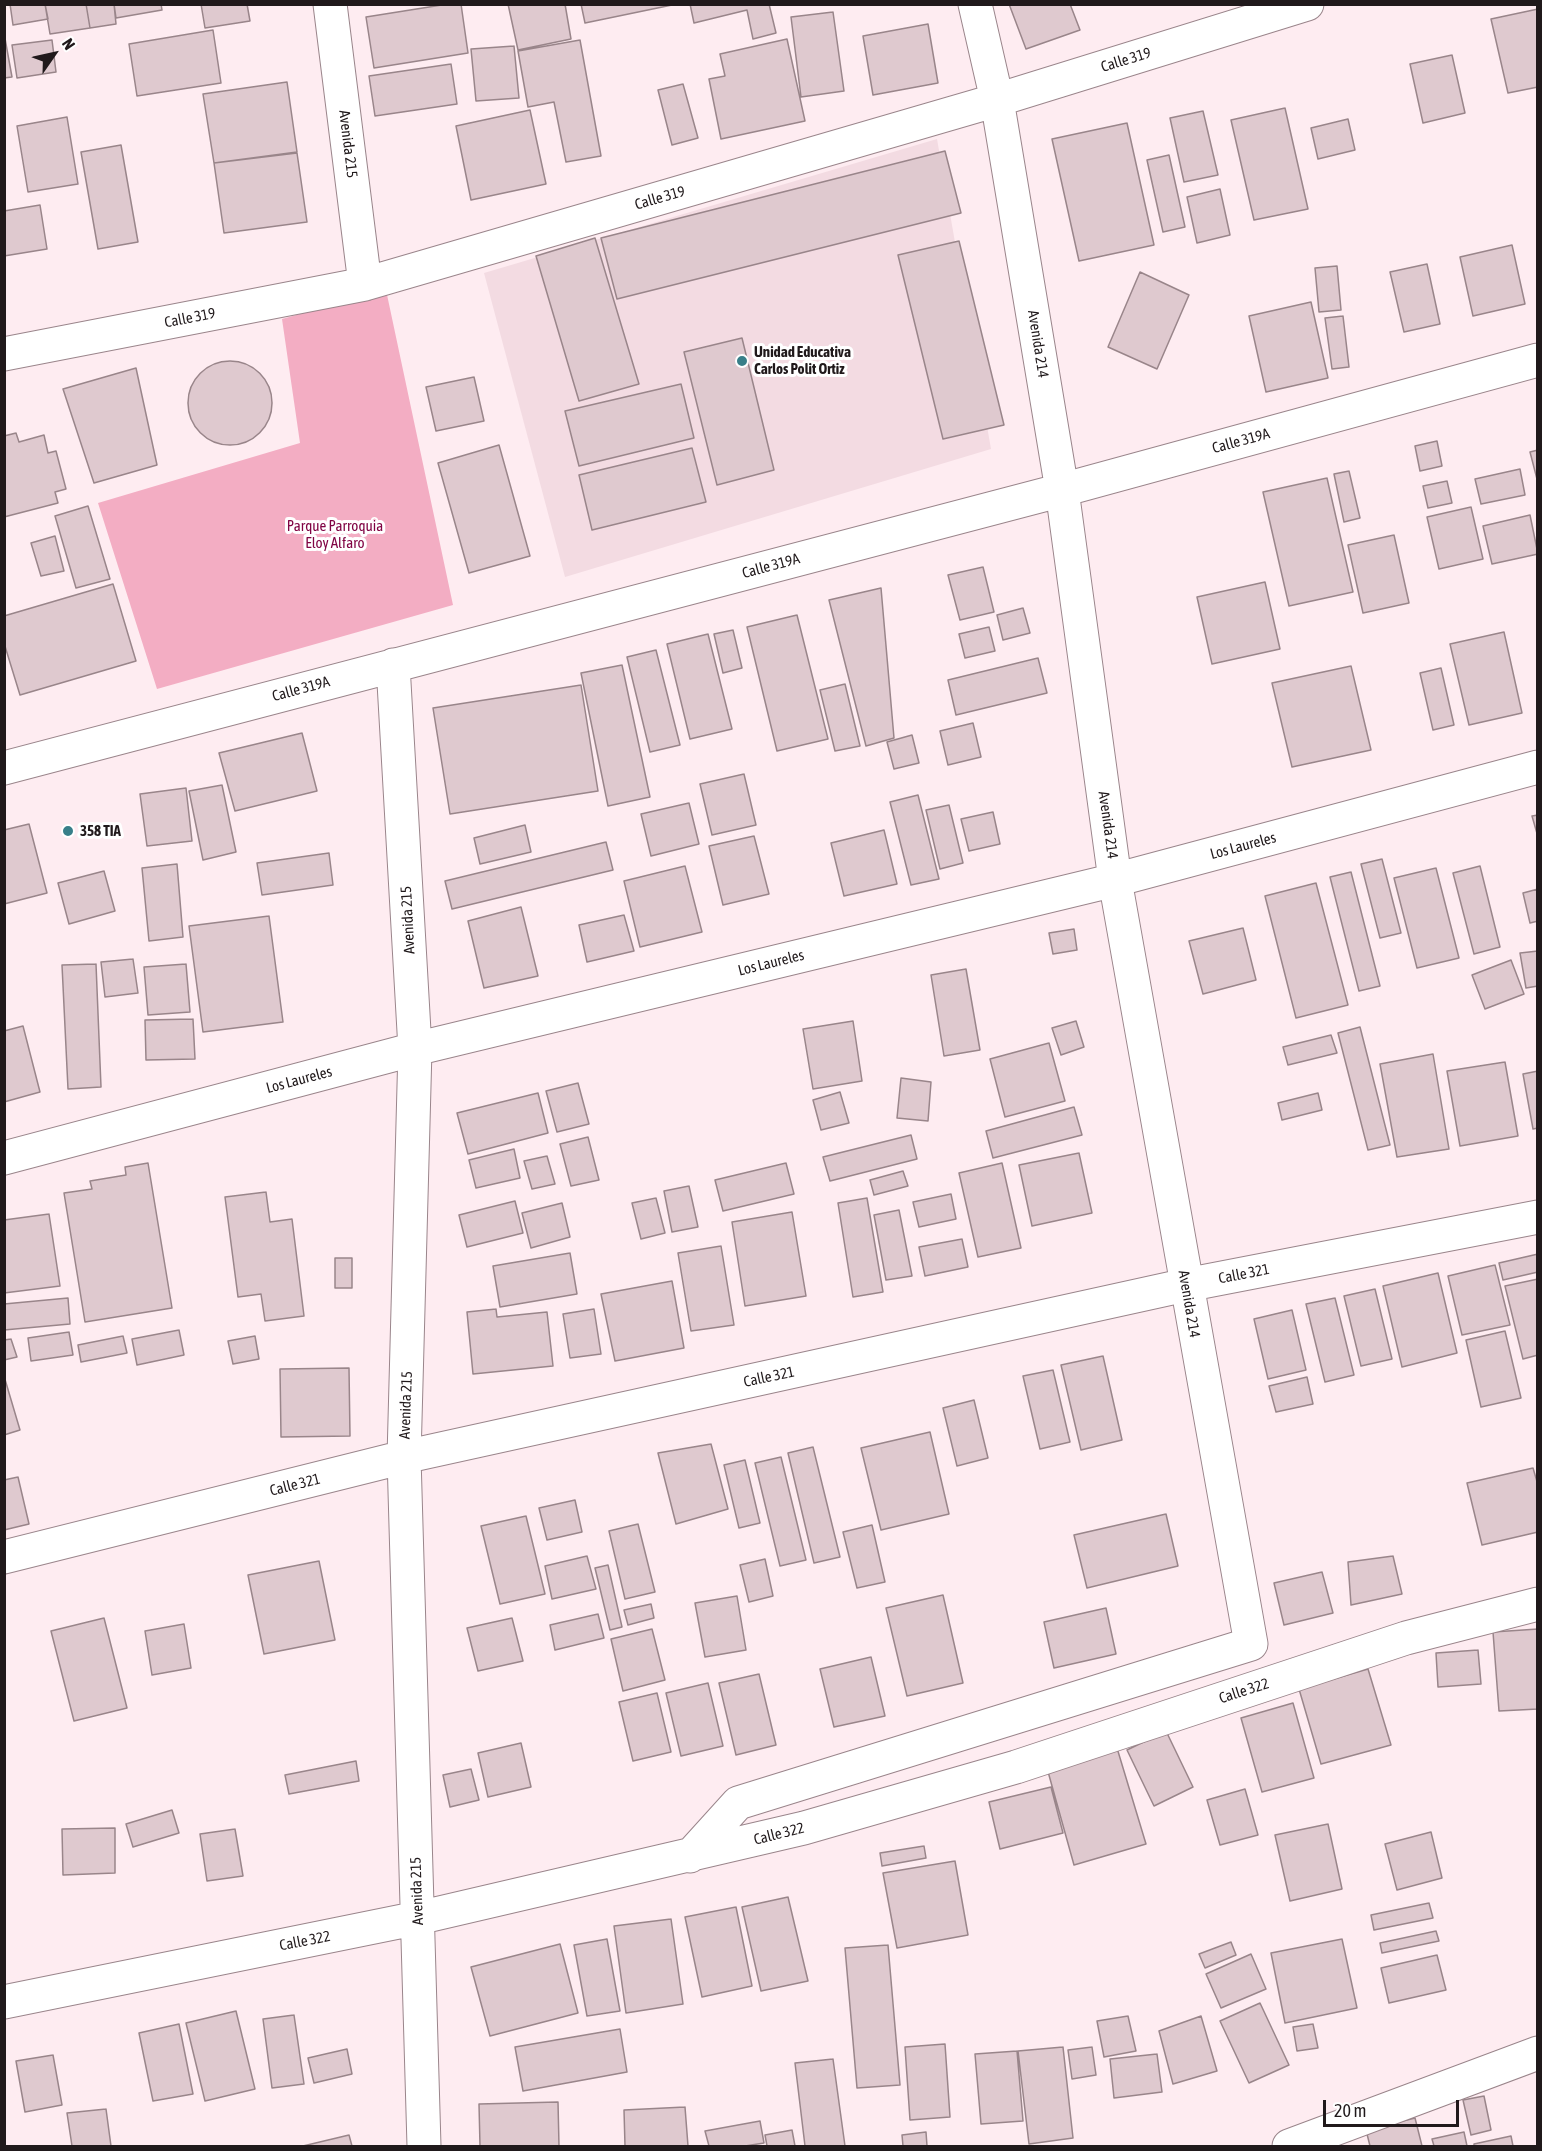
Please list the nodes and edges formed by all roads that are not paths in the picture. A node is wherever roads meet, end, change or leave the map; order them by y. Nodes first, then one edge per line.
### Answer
1 (330, 4) edge
2 (975, 4) edge
3 (1307, 4) edge
4 (997, 100) junction
5 (366, 284) junction
6 (4, 354) edge
7 (1538, 360) edge
8 (1062, 490) junction
9 (393, 665) junction
10 (1538, 767) edge
11 (4, 768) edge
12 (1115, 880) junction
13 (415, 1049) junction
14 (4, 1158) edge
15 (1538, 1217) edge
16 (1186, 1285) junction
17 (404, 1457) junction
18 (4, 1557) edge
19 (1538, 1604) edge
20 (690, 1856) junction
21 (418, 1918) junction
22 (4, 2002) edge
23 (1538, 2053) edge
24 (424, 2146) edge
25 (1289, 2146) edge

1 - 5 street, Avenida 215
2 - 4 street, Avenida 214
3 - 4 street, Calle 319
4 - 5 street, Calle 319
4 - 8 street, Avenida 214
5 - 6 street, Calle 319
7 - 8 street, Calle 319A
8 - 9 street, Calle 319A
8 - 12 street, Avenida 214
9 - 11 street, Calle 319A
9 - 13 street, Avenida 215
10 - 12 street, Los Laureles
12 - 13 street, Los Laureles
12 - 16 street, Avenida 214
13 - 14 street, Los Laureles
13 - 17 street, Avenida 215
15 - 16 street, Calle 321
16 - 17 street, Calle 321
16 - 20 street, Avenida 214
17 - 18 street, Calle 321
17 - 21 street, Avenida 215
19 - 20 street, Calle 322
20 - 21 street, Calle 322
21 - 22 street, Calle 322
21 - 24 street, Avenida 215
23 - 25 street

